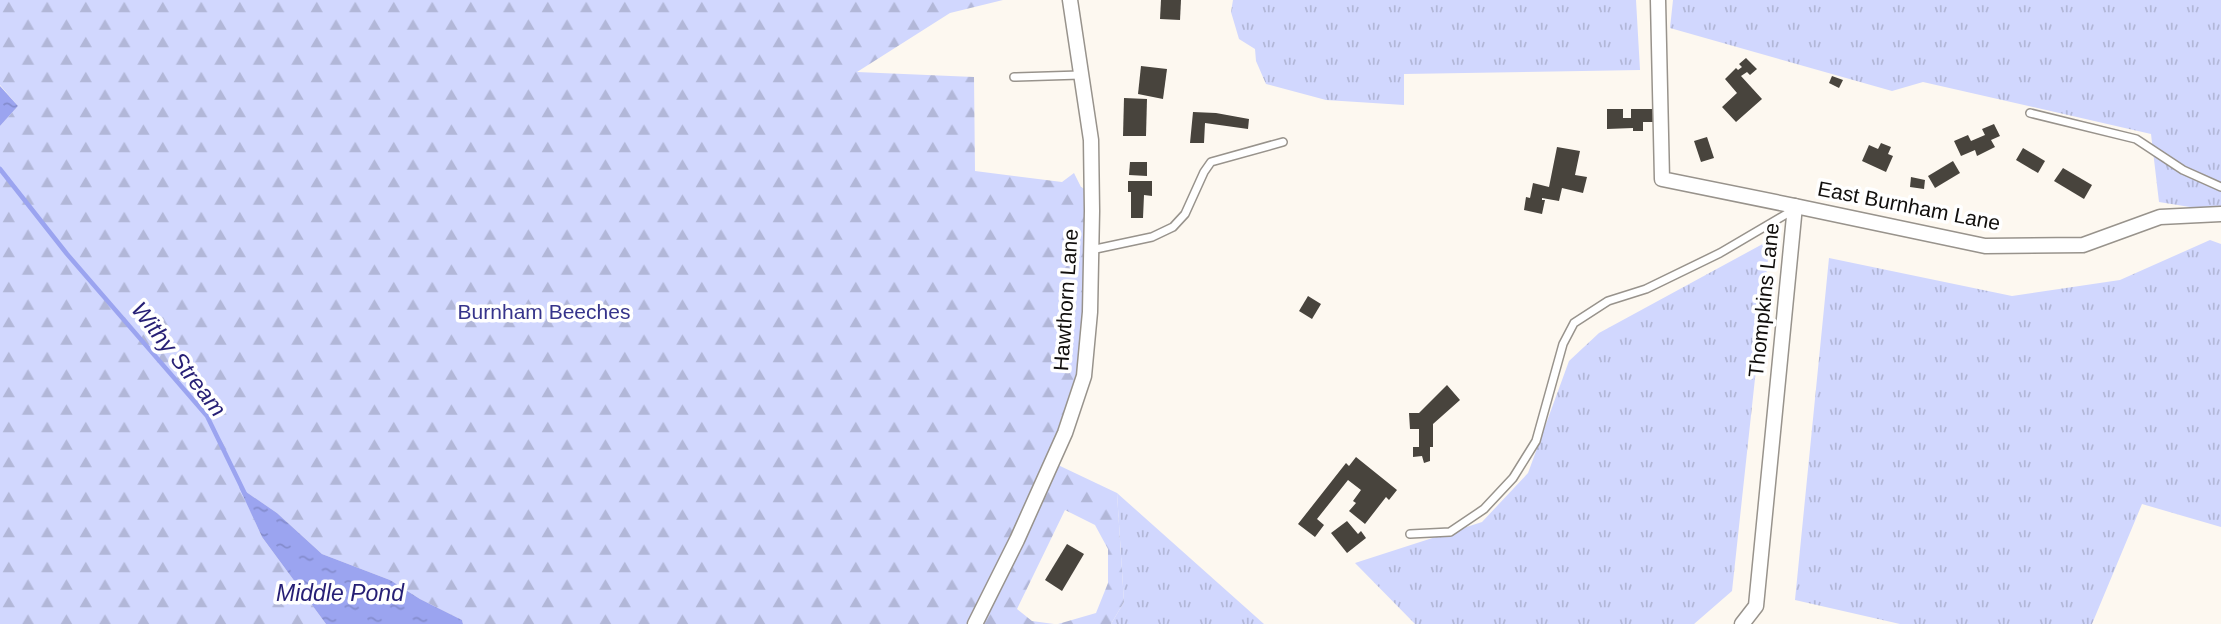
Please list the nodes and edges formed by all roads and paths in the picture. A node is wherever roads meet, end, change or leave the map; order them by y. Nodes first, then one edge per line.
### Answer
1 (1070, 0) edge
2 (1658, 0) edge
3 (1080, 75) junction
4 (1014, 77) dead end
5 (2031, 113) dead end
6 (1283, 142) dead end
7 (2221, 187) edge
8 (1795, 207) junction
9 (2221, 214) edge
10 (1090, 250) junction
11 (1410, 534) dead end
12 (975, 624) edge
13 (1742, 624) edge

1 - 3 street, Hawthorn Lane
2 - 8 street, Thompkins Lane
3 - 4 lane
3 - 10 street, Hawthorn Lane
5 - 7 lane
6 - 10 lane
8 - 9 street, East Burnham Lane
8 - 11 lane
8 - 13 street, Thompkins Lane
10 - 12 street, Hawthorn Lane

